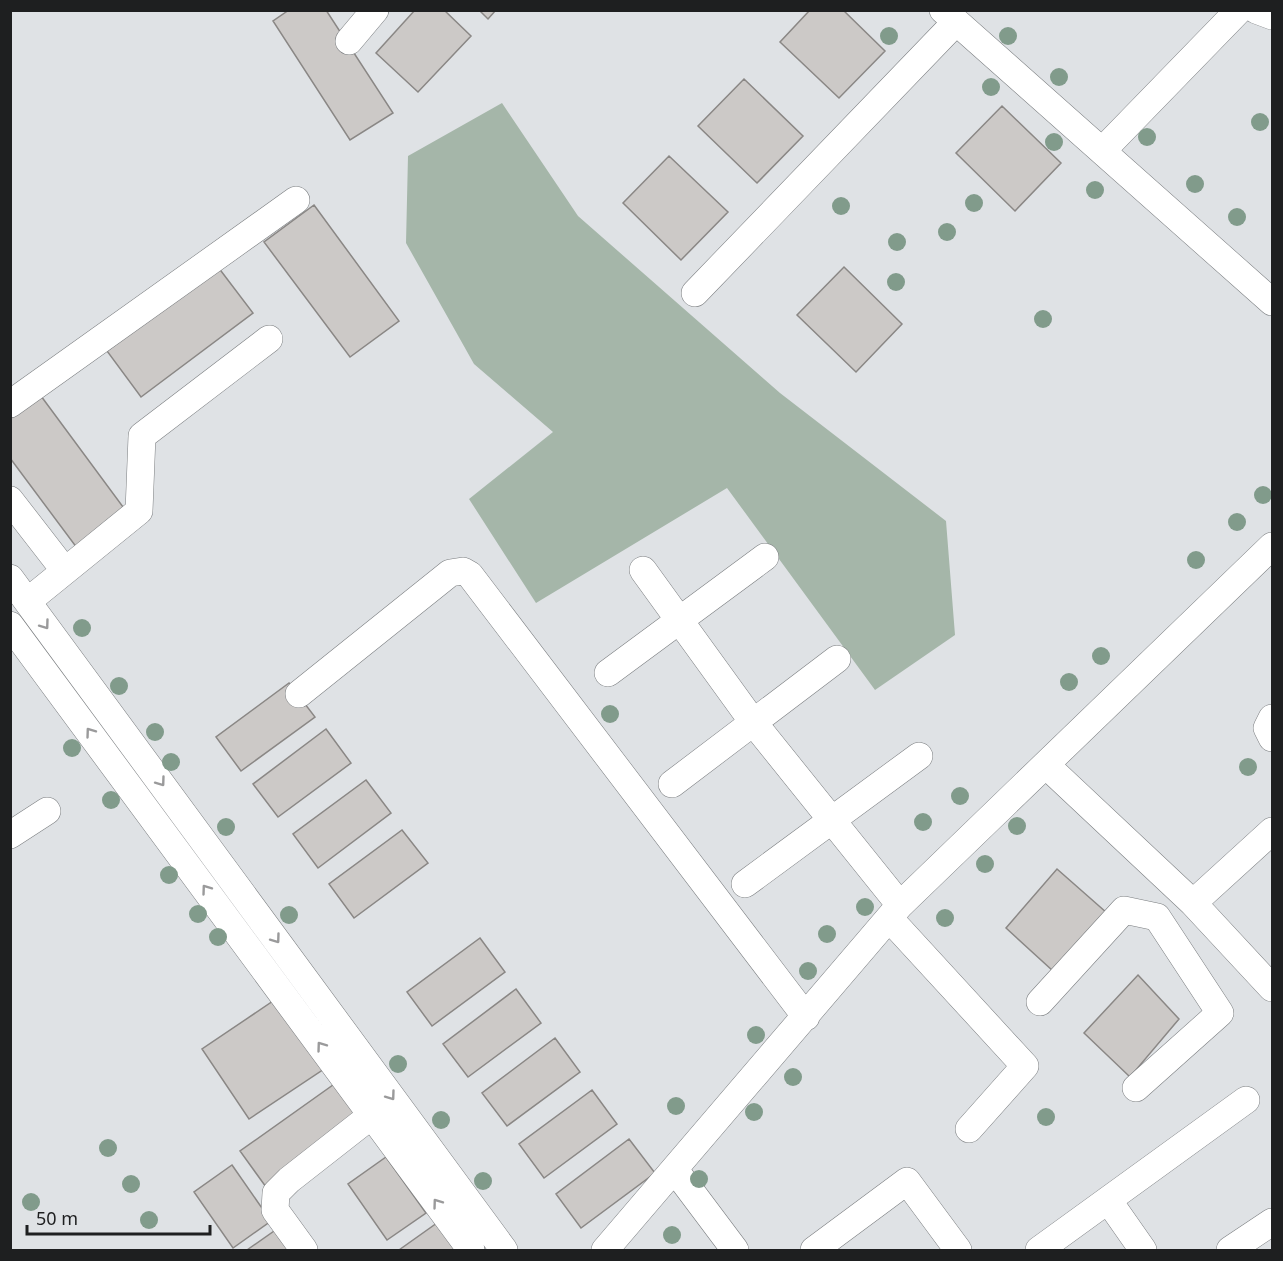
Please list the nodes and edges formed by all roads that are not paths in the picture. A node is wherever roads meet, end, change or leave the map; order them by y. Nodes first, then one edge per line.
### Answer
1 (375, 10) edge
2 (1239, 10) edge
3 (1256, 10) edge
4 (949, 16) edge
5 (1272, 16) edge
6 (349, 41) dead end
7 (1102, 151) junction
8 (296, 200) dead end
9 (695, 293) dead end
10 (1272, 302) edge
11 (269, 339) dead end
12 (10, 404) edge
13 (10, 500) edge
14 (1272, 546) edge
15 (765, 557) dead end
16 (643, 570) dead end
17 (65, 571) junction
18 (10, 578) edge
19 (28, 601) junction
20 (679, 620) junction
21 (10, 625) edge
22 (837, 659) dead end
23 (608, 673) dead end
24 (299, 694) dead end
25 (1272, 718) edge
26 (753, 722) junction
27 (1272, 738) edge
28 (919, 756) dead end
29 (1047, 766) junction
30 (672, 784) dead end
31 (48, 811) dead end
32 (832, 821) junction
33 (1272, 831) edge
34 (10, 835) edge
35 (745, 884) dead end
36 (1188, 899) junction
37 (895, 911) junction
38 (1157, 917) junction
39 (1272, 988) edge
40 (1040, 1002) dead end
41 (806, 1017) junction
42 (1136, 1088) dead end
43 (1246, 1100) dead end
44 (372, 1115) junction
45 (969, 1130) dead end
46 (675, 1170) junction
47 (1108, 1200) junction
48 (1272, 1222) edge
49 (304, 1251) edge
50 (471, 1251) edge
51 (504, 1251) edge
52 (605, 1251) edge
53 (735, 1251) edge
54 (814, 1251) edge
55 (958, 1251) edge
56 (1039, 1251) edge
57 (1143, 1251) edge
58 (1230, 1251) edge

1 - 6 street
2 - 7 street
3 - 5 street
4 - 7 street
4 - 9 street
7 - 10 street
8 - 12 street
11 - 17 street
13 - 17 street
14 - 29 street
15 - 20 street
16 - 20 street
17 - 19 street
18 - 19 street
19 -> 51 street
20 - 23 street
20 - 26 street
44 -> 21 street
22 - 26 street
24 - 41 street
25 - 27 street
26 - 30 street
26 - 32 street
28 - 32 street
29 - 36 street
29 - 37 street
31 - 34 street
32 - 35 street
32 - 37 street
33 - 36 street
36 - 38 street
36 - 39 street
37 - 41 street
37 - 45 street
38 - 40 street
38 - 42 street
41 - 46 street
43 - 47 street
44 - 49 street
50 -> 44 street
46 - 52 street
46 - 53 street
47 - 56 street
47 - 57 street
48 - 58 street
54 - 55 street

